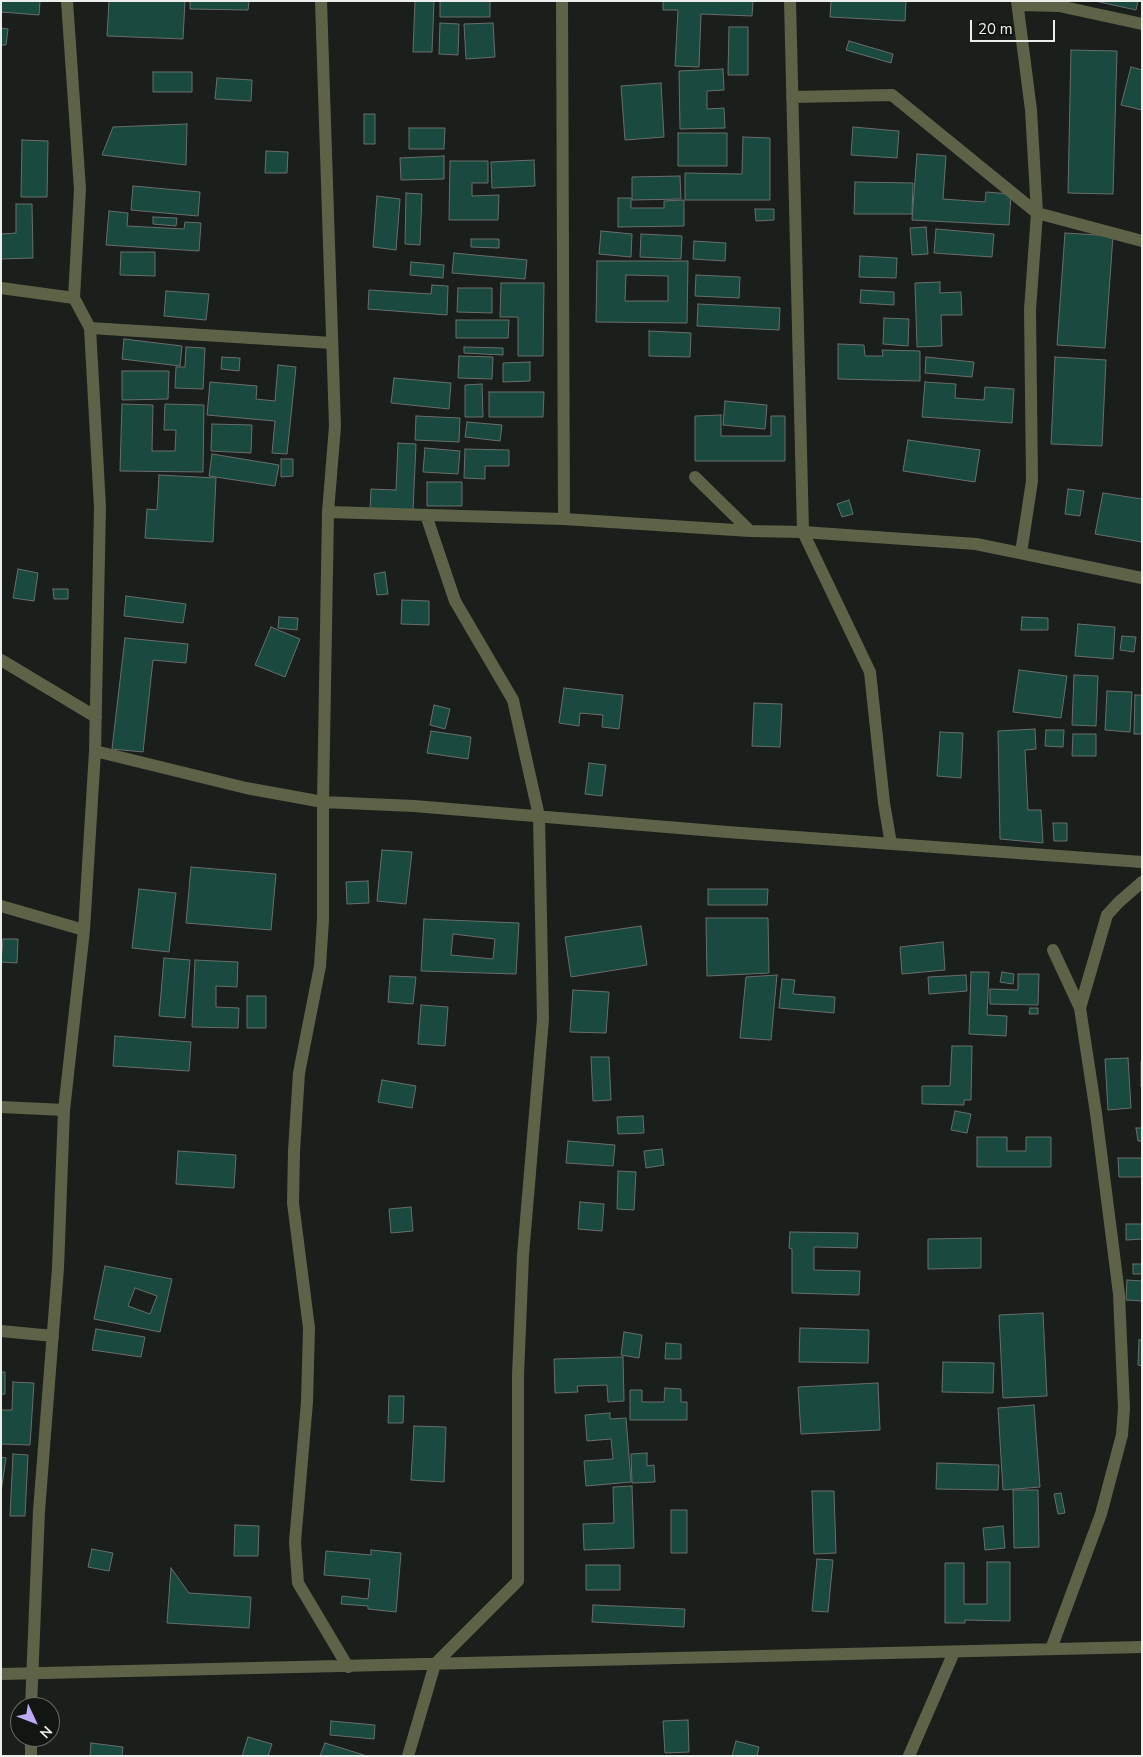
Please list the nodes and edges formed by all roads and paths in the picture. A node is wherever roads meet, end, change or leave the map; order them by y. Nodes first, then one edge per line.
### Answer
1 (67, 1) edge
2 (321, 1) edge
3 (562, 1) edge
4 (790, 1) edge
5 (1018, 3) edge
6 (1142, 24) edge
7 (792, 97) junction
8 (1037, 213) junction
9 (1142, 242) edge
10 (1, 288) edge
11 (74, 298) junction
12 (90, 328) junction
13 (332, 343) junction
14 (695, 477) dead end
15 (328, 512) junction
16 (426, 515) junction
17 (564, 519) junction
18 (750, 531) junction
19 (803, 532) junction
20 (1021, 553) junction
21 (1142, 578) edge
22 (1, 660) edge
23 (96, 717) junction
24 (95, 751) junction
25 (323, 802) junction
26 (539, 816) junction
27 (891, 844) junction
28 (1142, 862) edge
29 (1142, 882) edge
30 (1, 906) edge
31 (84, 930) junction
32 (1053, 950) dead end
33 (1080, 1008) junction
34 (1, 1107) edge
35 (64, 1110) junction
36 (1, 1331) edge
37 (53, 1336) junction
38 (1142, 1647) edge
39 (1051, 1649) junction
40 (954, 1652) junction
41 (434, 1664) junction
42 (348, 1666) junction
43 (31, 1673) junction
44 (1, 1674) edge
45 (31, 1697) edge
46 (408, 1756) edge
47 (909, 1756) edge

1 - 11 street
2 - 13 street
3 - 17 street
4 - 7 street
5 - 6 street
5 - 8 street
7 - 8 street
7 - 19 street
8 - 9 street
8 - 20 street
10 - 11 street
11 - 12 street
12 - 13 street
12 - 23 street
13 - 15 street
14 - 18 street
15 - 16 street
15 - 25 street
16 - 17 street
16 - 26 street
17 - 18 street
18 - 19 street
19 - 20 street
19 - 27 street
20 - 21 street
22 - 23 street
23 - 24 street
24 - 25 street
24 - 31 street
25 - 26 street
25 - 42 street
26 - 27 street
26 - 41 street
27 - 28 street
29 - 33 street
30 - 31 street
31 - 35 street
32 - 33 street
33 - 39 street
34 - 35 street
35 - 37 street
36 - 37 street
37 - 43 street
38 - 39 street
39 - 40 street
40 - 41 street
40 - 47 street
41 - 42 street
41 - 46 street
42 - 43 street
43 - 44 street
43 - 45 street

